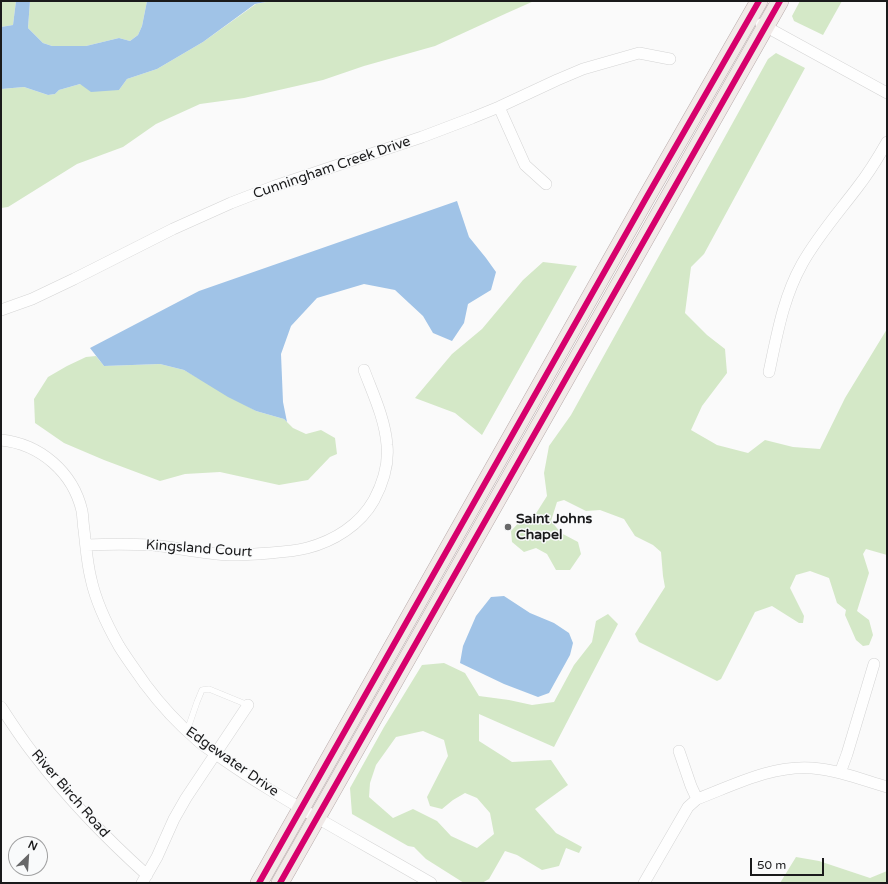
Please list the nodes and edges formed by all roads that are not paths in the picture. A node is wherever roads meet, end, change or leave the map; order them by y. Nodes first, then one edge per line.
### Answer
1 (759, 1) edge
2 (780, 1) edge
3 (750, 18) junction
4 (765, 26) junction
5 (670, 59) dead end
6 (887, 93) edge
7 (499, 107) junction
8 (887, 142) edge
9 (546, 184) dead end
10 (1, 310) edge
11 (364, 370) dead end
12 (769, 372) dead end
13 (1, 440) edge
14 (490, 474) junction
15 (506, 484) junction
16 (86, 544) junction
17 (874, 664) dead end
18 (248, 705) joint
19 (1, 707) edge
20 (187, 731) junction
21 (679, 752) dead end
22 (215, 753) junction
23 (840, 773) junction
24 (887, 787) edge
25 (697, 799) junction
26 (301, 809) junction
27 (317, 818) junction
28 (144, 879) edge
29 (259, 883) edge
30 (280, 883) edge
31 (431, 883) edge
32 (644, 883) edge

1 - 3 main road
2 - 4 main road
3 - 4 street
3 - 14 main road
4 - 6 street
4 - 15 main road
5 - 7 street, Cunningham Creek Drive
7 - 9 street
7 - 10 street, Cunningham Creek Drive
8 - 12 street
11 - 16 street, Kingsland Court
13 - 16 street, Edgewater Drive
14 - 15 main road
14 - 26 main road
15 - 27 main road
16 - 20 street, Edgewater Drive
17 - 23 street
18 - 20 lane
18 - 22 street
19 - 28 street, River Birch Road
20 - 22 street, Edgewater Drive
21 - 25 street
22 - 26 street, Edgewater Drive
22 - 28 street
23 - 24 street
23 - 25 street
25 - 32 street
26 - 27 street, Edgewater Drive
26 - 29 main road
27 - 30 main road
27 - 31 street, Edgewater Drive

